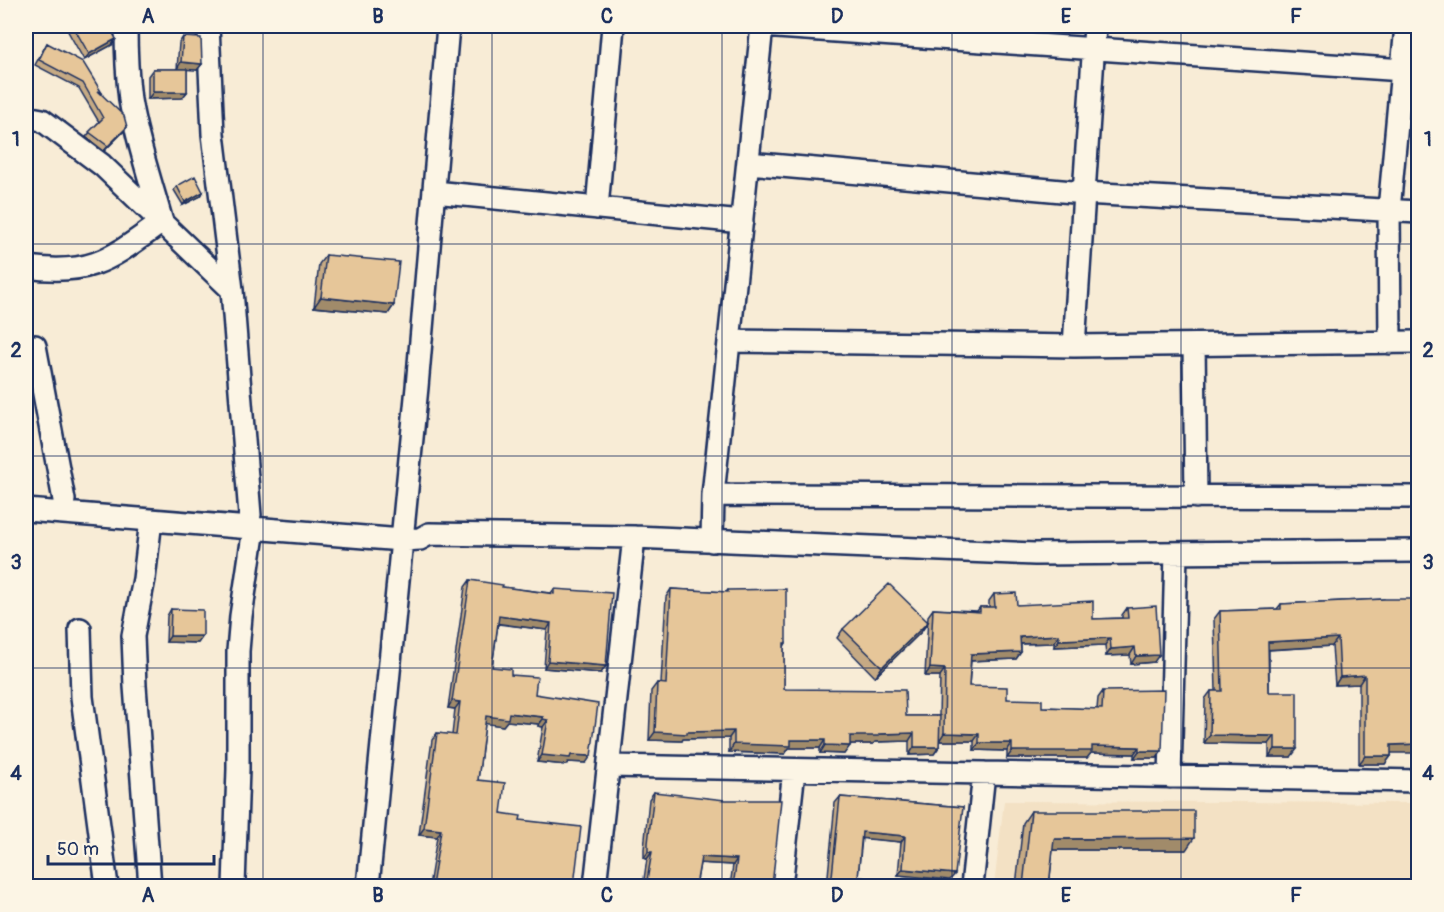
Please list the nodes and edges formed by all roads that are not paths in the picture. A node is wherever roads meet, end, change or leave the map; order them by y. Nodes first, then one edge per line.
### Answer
1 (126, 26) edge
2 (208, 26) edge
3 (448, 26) edge
4 (613, 26) edge
5 (762, 26) edge
6 (1095, 26) edge
7 (1406, 26) edge
8 (1094, 49) junction
9 (1411, 70) edge
10 (26, 117) edge
11 (748, 163) junction
12 (434, 192) junction
13 (1084, 193) junction
14 (597, 208) junction
15 (1389, 210) junction
16 (1419, 212) edge
17 (162, 222) junction
18 (742, 222) junction
19 (26, 267) edge
20 (232, 290) junction
21 (729, 341) junction
22 (1419, 342) edge
23 (1390, 343) junction
24 (1194, 345) junction
25 (35, 346) dead end
26 (1074, 346) junction
27 (713, 495) junction
28 (26, 497) edge
29 (1196, 497) junction
30 (1419, 497) edge
31 (64, 500) junction
32 (26, 510) edge
33 (152, 520) junction
34 (252, 521) junction
35 (403, 534) junction
36 (634, 537) junction
37 (712, 541) junction
38 (1419, 551) edge
39 (1176, 553) junction
40 (80, 629) dead end
41 (609, 766) junction
42 (794, 770) junction
43 (984, 773) junction
44 (1170, 777) junction
45 (1419, 781) edge
46 (107, 886) edge
47 (150, 886) edge
48 (234, 886) edge
49 (368, 886) edge
50 (595, 886) edge
51 (781, 886) edge
52 (972, 886) edge

1 - 17 street
2 - 20 street
3 - 12 street
4 - 14 street
5 - 8 street
5 - 11 street
6 - 8 street
7 - 9 street
8 - 9 street
8 - 13 street
9 - 15 street
10 - 17 street
11 - 13 street
11 - 18 street
12 - 14 street
12 - 35 street
13 - 15 street
13 - 26 street
14 - 18 street
15 - 16 street
15 - 23 street
17 - 19 street
17 - 20 street
18 - 21 street
20 - 34 street
21 - 26 street
21 - 27 street
22 - 23 street
23 - 24 street
24 - 26 street
24 - 29 street
25 - 31 street
27 - 29 street
27 - 37 street
28 - 31 street
29 - 30 street
31 - 34 street
32 - 33 street
33 - 34 street
33 - 47 street
34 - 35 street
34 - 48 street
35 - 36 street
35 - 49 street
36 - 37 street
36 - 41 street
37 - 39 street
38 - 39 street
39 - 44 street
40 - 46 street
41 - 42 street
41 - 50 street
42 - 43 street
42 - 51 street
43 - 44 street
43 - 52 street
44 - 45 street

